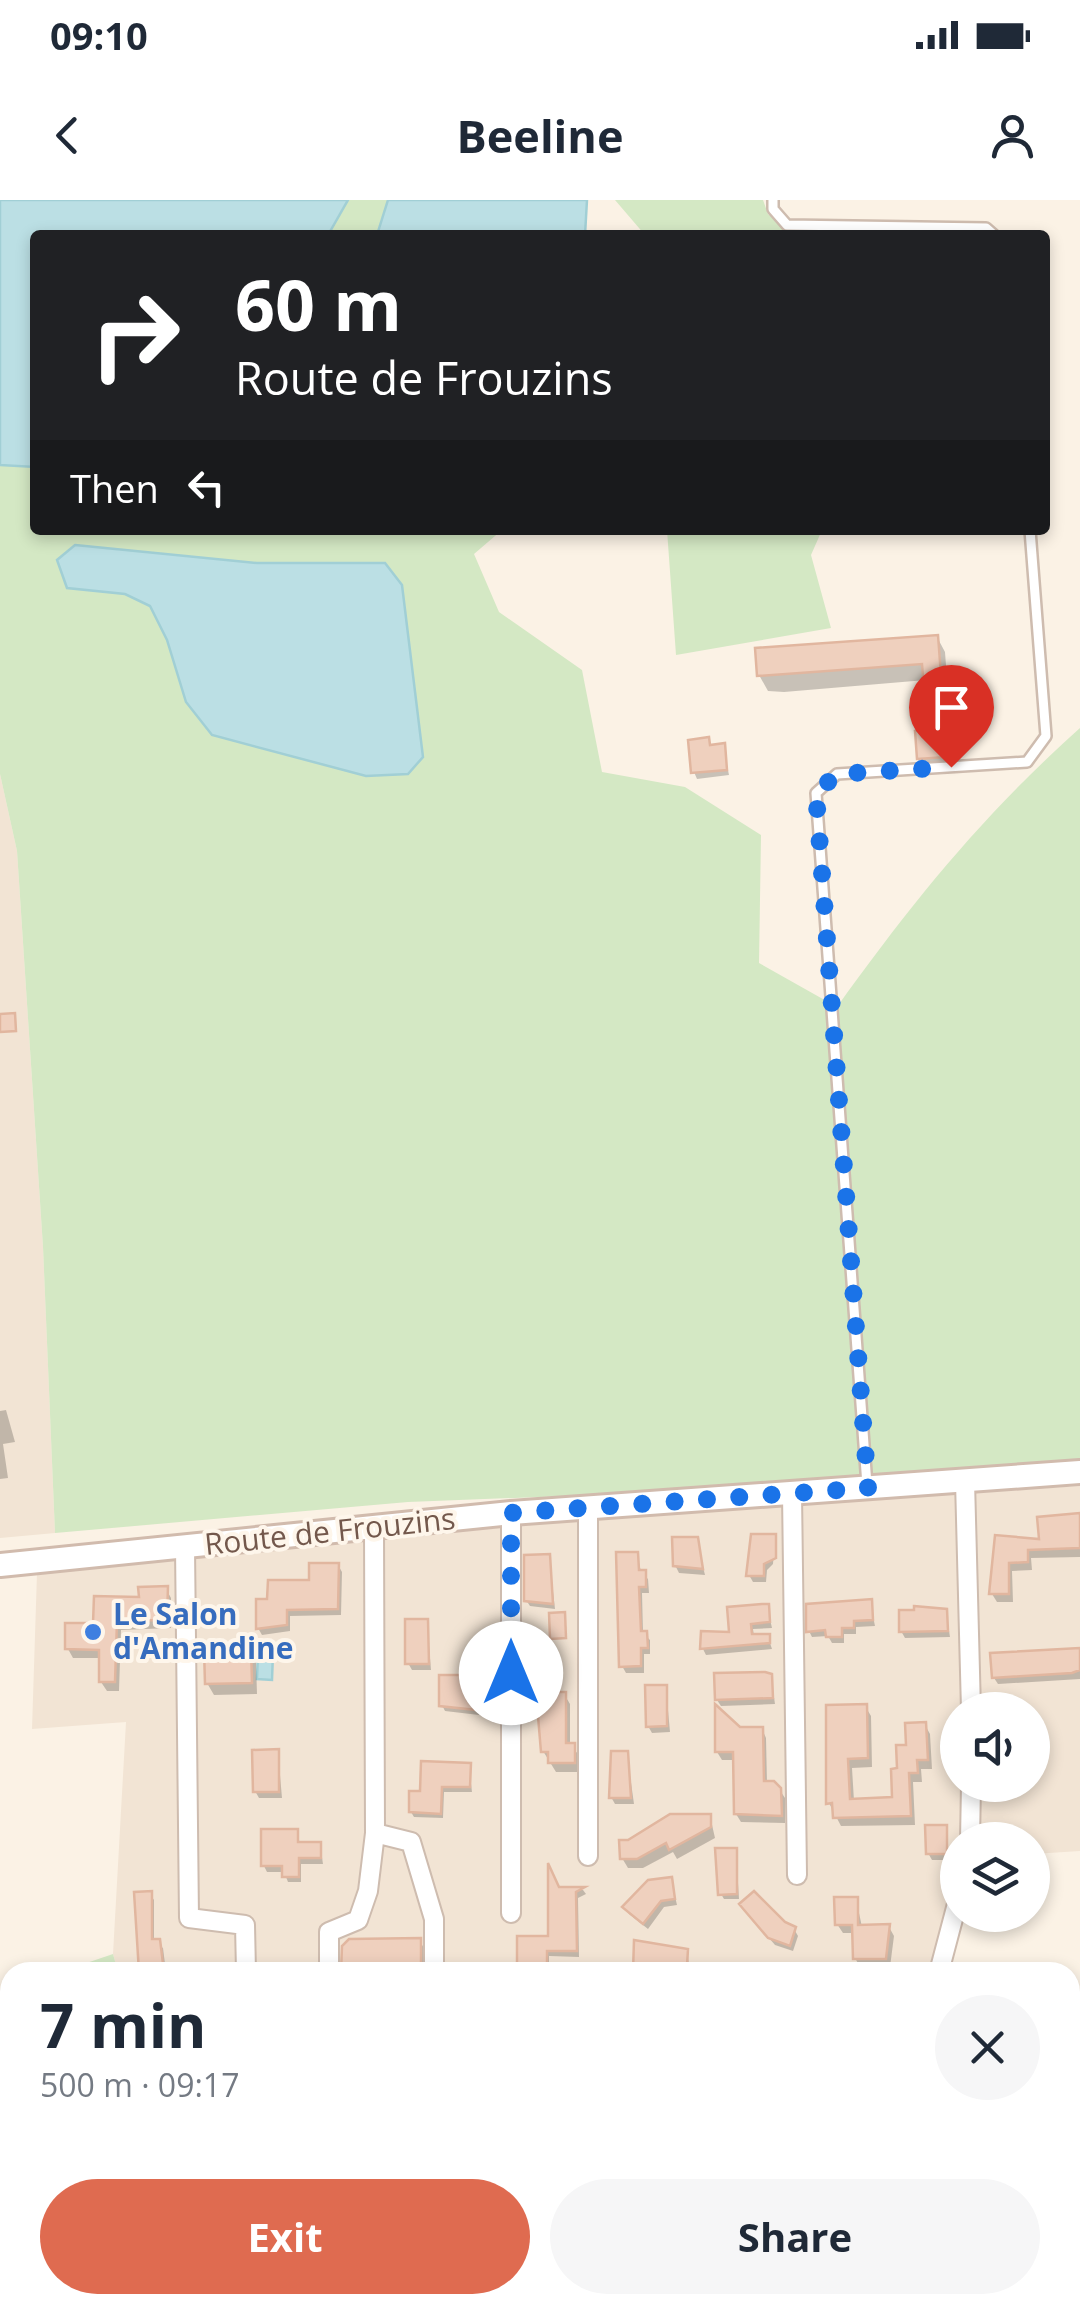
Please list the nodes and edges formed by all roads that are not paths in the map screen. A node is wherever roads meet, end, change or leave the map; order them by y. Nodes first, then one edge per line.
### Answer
1 (773, 200) edge
2 (988, 230) edge
3 (1030, 535) edge
4 (1080, 1472) edge
5 (965, 1481) junction
6 (868, 1488) junction
7 (792, 1494) junction
8 (588, 1508) junction
9 (511, 1513) junction
10 (374, 1528) junction
11 (184, 1547) junction
12 (0, 1565) edge
13 (971, 1692) edge
14 (375, 1833) junction
15 (588, 1856) dead end
16 (797, 1874) dead end
17 (511, 1913) dead end
18 (949, 1932) edge
19 (246, 1962) edge
20 (329, 1962) edge
21 (434, 1962) edge
22 (941, 1962) edge

1 - 2 lane
3 - 6 lane
4 - 5 main road, Route de Frouzins
5 - 6 main road, Route de Frouzins
5 - 13 street
6 - 7 main road, Route de Frouzins
7 - 8 main road, Route de Frouzins
7 - 16 street
8 - 9 main road, Route de Frouzins
8 - 15 street
9 - 10 main road, Route de Frouzins
9 - 17 street
10 - 11 main road, Route de Frouzins
10 - 14 street
11 - 12 main road, Route de Frouzins
11 - 19 street
14 - 20 street
14 - 21 street
18 - 22 street

